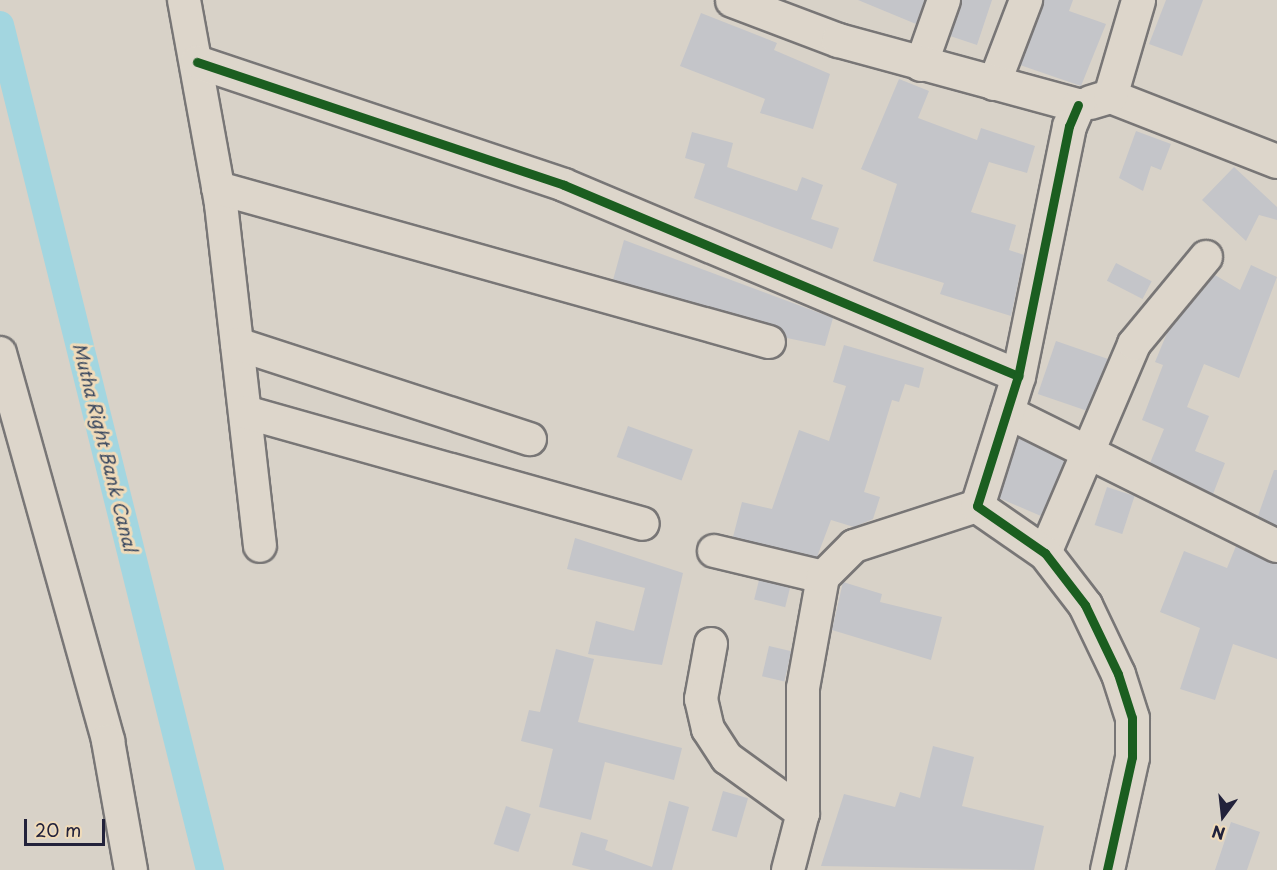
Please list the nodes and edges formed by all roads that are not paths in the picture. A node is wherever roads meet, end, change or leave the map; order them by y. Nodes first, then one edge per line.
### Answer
1 (184, 0) edge
2 (732, 0) edge
3 (944, 0) edge
4 (1026, 0) edge
5 (1138, 0) edge
6 (197, 62) junction
7 (921, 65) junction
8 (994, 84) junction
9 (1110, 96) junction
10 (1078, 105) junction
11 (1277, 161) edge
12 (218, 188) junction
13 (1206, 257) dead end
14 (769, 342) dead end
15 (237, 344) junction
16 (0, 353) edge
17 (1018, 376) junction
18 (245, 412) junction
19 (1007, 412) junction
20 (530, 439) dead end
21 (1087, 451) junction
22 (977, 506) junction
23 (643, 524) dead end
24 (260, 546) dead end
25 (1277, 546) edge
26 (714, 551) dead end
27 (1045, 553) junction
28 (823, 577) junction
29 (711, 644) dead end
30 (803, 813) junction
31 (131, 870) edge
32 (788, 870) edge
33 (1107, 870) edge

1 - 6 street
2 - 7 street
3 - 7 street
4 - 8 street
5 - 9 street
6 - 12 street
6 - 17 street
7 - 8 street
8 - 10 street
9 - 10 street
9 - 11 street
10 - 17 street
12 - 14 street
12 - 15 street
13 - 21 street
15 - 18 street
15 - 20 street
16 - 31 street
17 - 19 street
18 - 23 street
18 - 24 street
19 - 21 street
19 - 22 street
21 - 25 street
21 - 27 street
22 - 27 street
22 - 28 street
26 - 28 street
27 - 33 street
28 - 30 street
29 - 30 street
30 - 32 street

